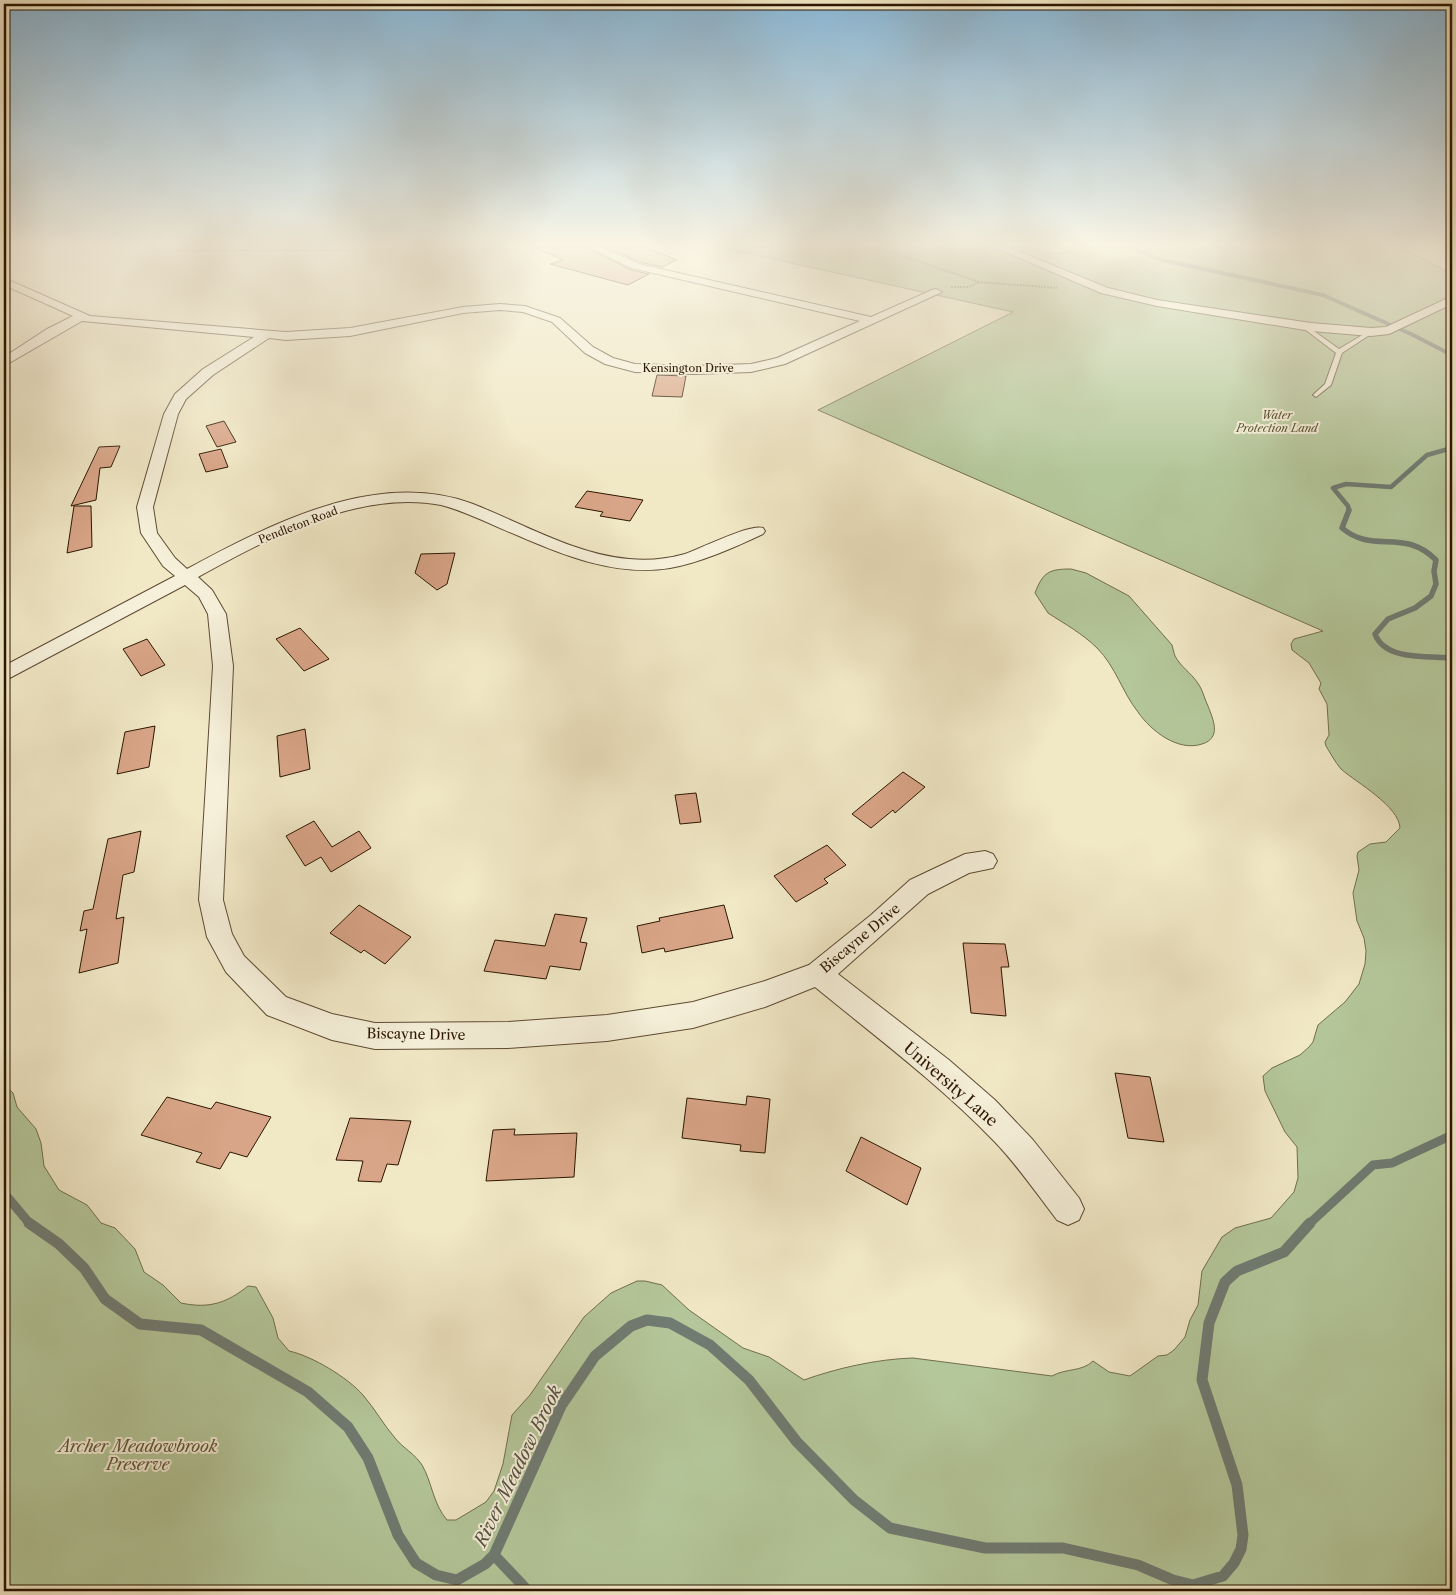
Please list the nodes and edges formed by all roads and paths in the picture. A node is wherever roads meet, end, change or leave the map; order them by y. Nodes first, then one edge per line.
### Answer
1 (72, 321) edge
2 (130, 321) edge
3 (399, 321) edge
4 (557, 321) edge
5 (867, 321) edge
6 (1275, 321) edge
7 (1409, 321) edge
8 (1304, 326) junction
9 (1371, 332) junction
10 (267, 334) junction
11 (1339, 352) junction
12 (4, 362) edge
13 (1316, 395) dead end
14 (757, 531) dead end
15 (187, 576) junction
16 (4, 674) edge
17 (985, 861) dead end
18 (818, 974) junction
19 (1068, 1209) dead end

1 - 12 street
2 - 10 street, Kensington Drive
3 - 10 street, Kensington Drive
4 - 5 street, Kensington Drive
6 - 8 street
7 - 9 street
8 - 9 street
8 - 11 lane
9 - 11 lane
10 - 15 street, Biscayne Drive
11 - 13 lane
14 - 15 street, Pendleton Road
15 - 16 street, Pendleton Road
15 - 18 street, Biscayne Drive
17 - 18 street, Biscayne Drive
18 - 19 street, University Lane

